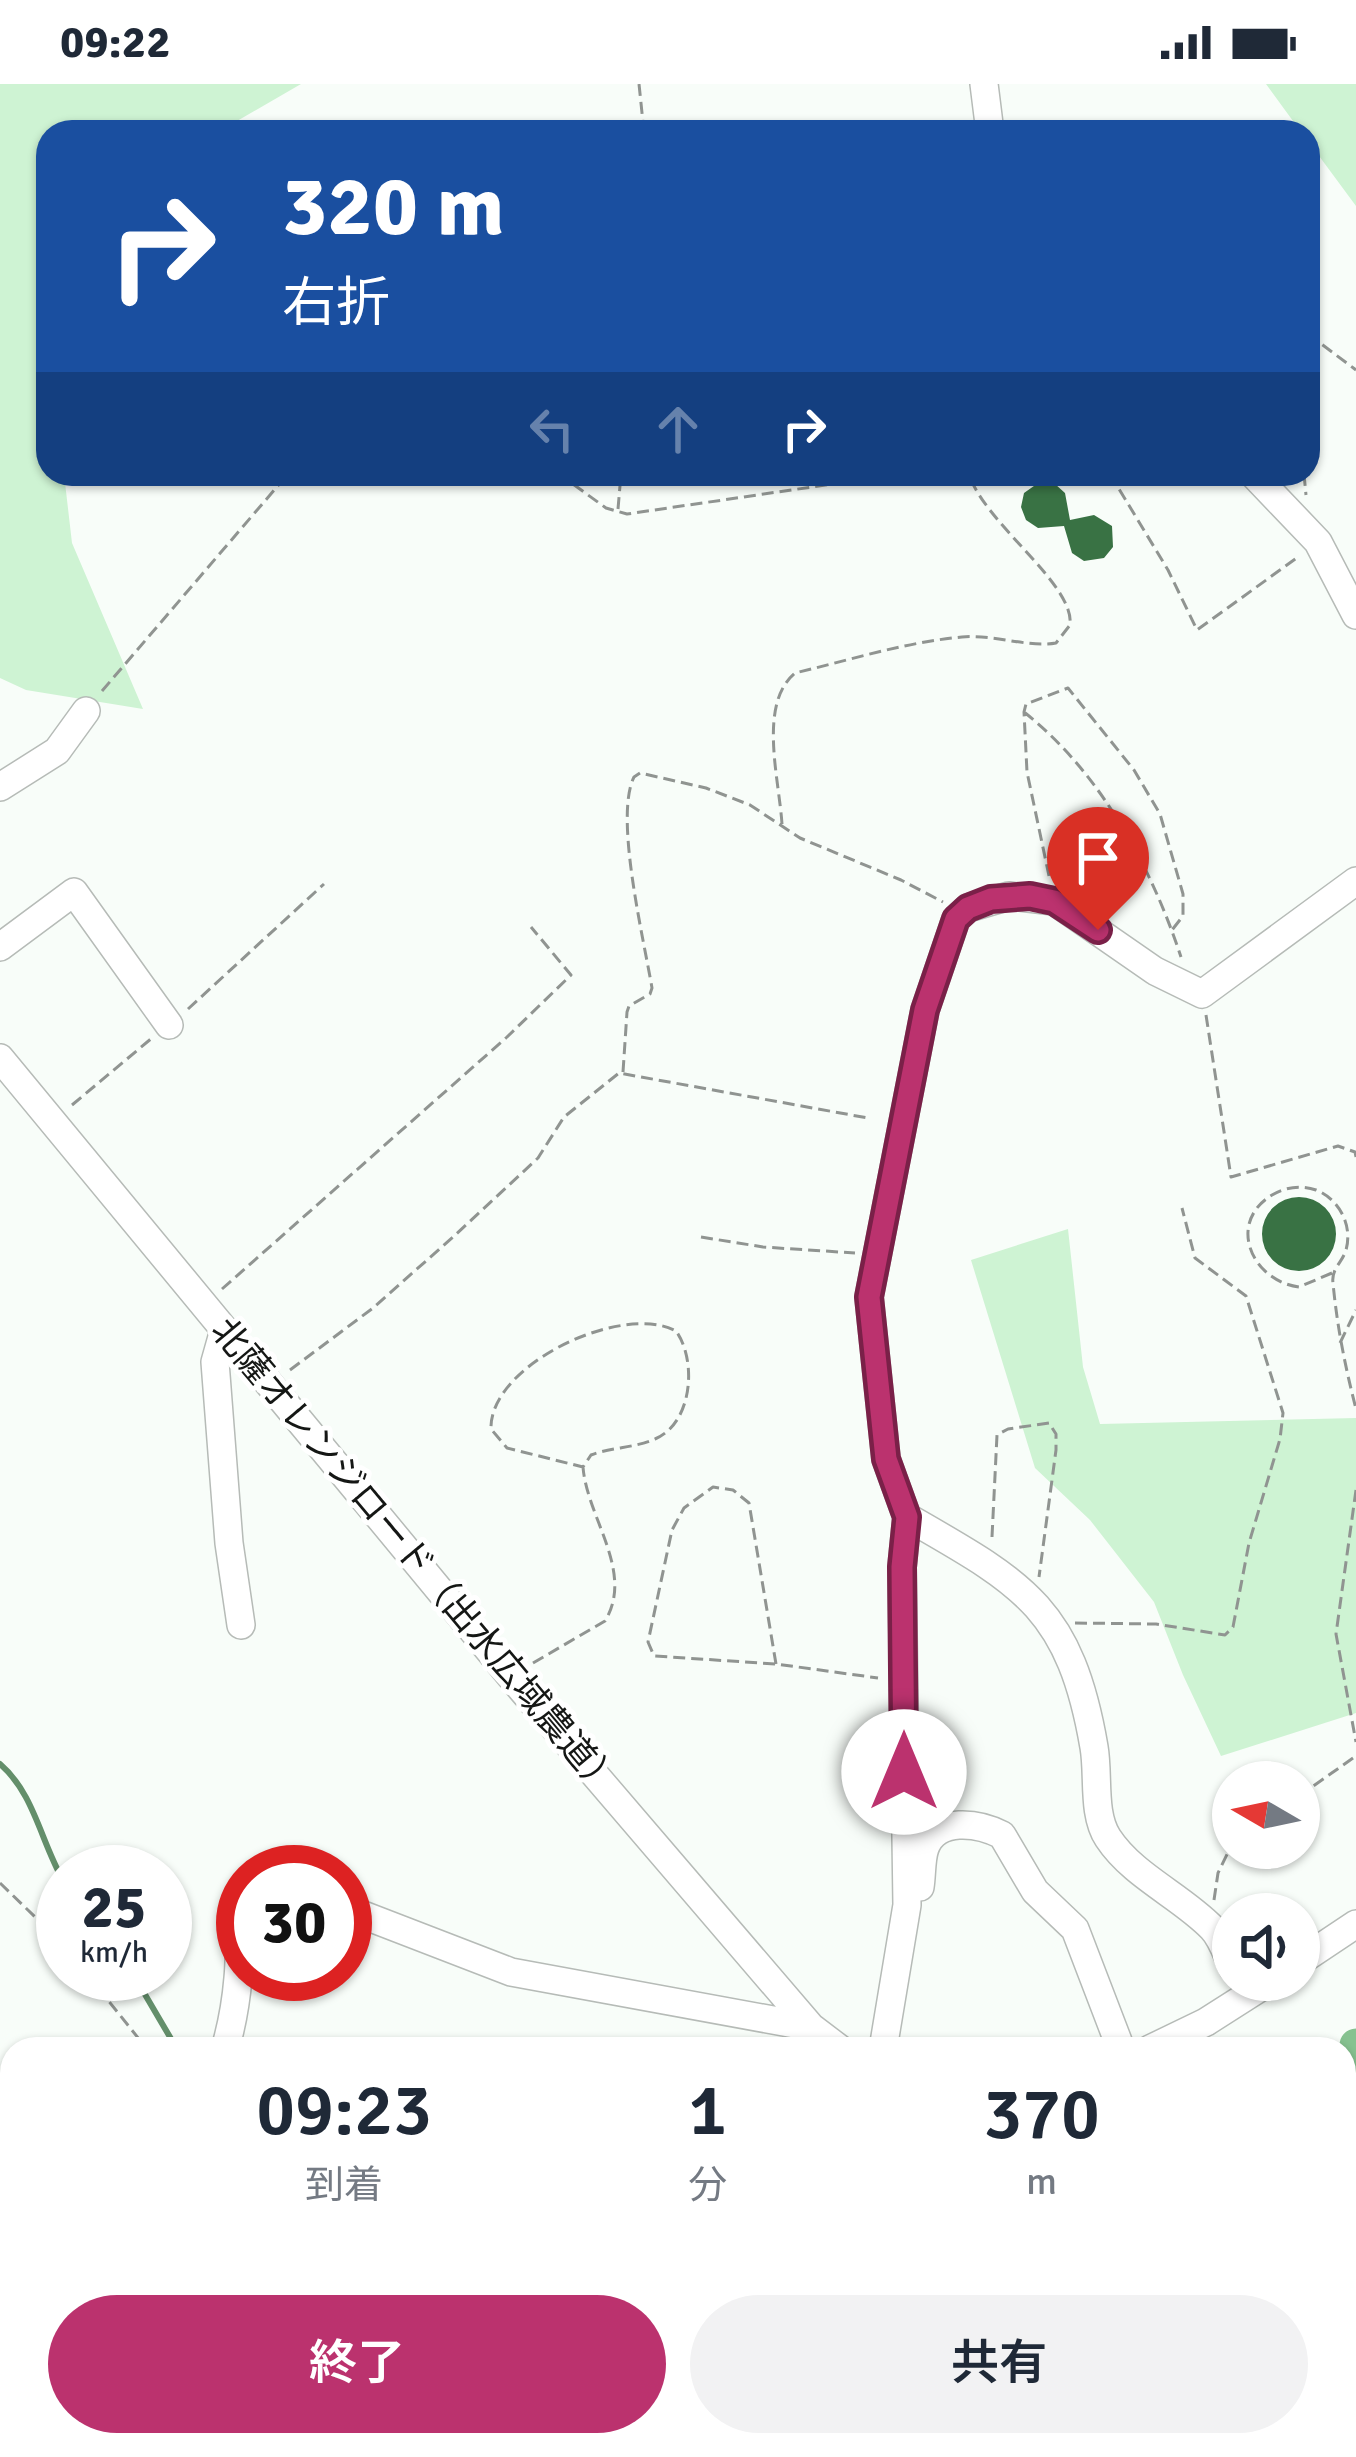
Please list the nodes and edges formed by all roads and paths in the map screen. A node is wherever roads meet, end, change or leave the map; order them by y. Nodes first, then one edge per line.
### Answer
1 (639, 84) edge
2 (984, 84) edge
3 (643, 120) edge
4 (988, 120) edge
5 (1320, 343) edge
6 (1356, 370) edge
7 (278, 486) edge
8 (576, 486) edge
9 (621, 486) edge
10 (824, 486) edge
11 (975, 486) edge
12 (1117, 486) edge
13 (1264, 486) edge
14 (618, 511) junction
15 (1318, 542) junction
16 (1356, 615) edge
17 (86, 711) joint
18 (1024, 712) junction
19 (0, 787) edge
20 (782, 824) junction
21 (1356, 881) edge
22 (324, 884) dead end
23 (1054, 901) junction
24 (963, 912) junction
25 (531, 927) dead end
26 (1172, 930) junction
27 (0, 947) edge
28 (1194, 991) junction
29 (169, 1025) junction
30 (0, 1058) edge
31 (623, 1073) junction
32 (868, 1118) dead end
33 (52, 1121) junction
34 (1356, 1157) edge
35 (1182, 1208) dead end
36 (701, 1238) dead end
37 (876, 1255) junction
38 (1332, 1273) junction
39 (204, 1306) junction
40 (1356, 1310) edge
41 (224, 1330) junction
42 (1339, 1345) junction
43 (269, 1385) junction
44 (1356, 1409) edge
45 (583, 1467) junction
46 (1356, 1490) edge
47 (907, 1517) junction
48 (989, 1563) junction
49 (1042, 1610) junction
50 (242, 1624) dead end
51 (776, 1664) junction
52 (512, 1678) junction
53 (903, 1682) junction
54 (1356, 1742) edge
55 (1356, 1756) edge
56 (1320, 1781) edge
57 (1220, 1869) edge
58 (0, 1883) edge
59 (907, 1905) junction
60 (36, 1918) edge
61 (372, 1918) edge
62 (1356, 1924) edge
63 (1210, 1925) junction
64 (1212, 1929) edge
65 (1320, 1948) edge
66 (109, 2001) edge
67 (236, 2001) edge
68 (1232, 2001) edge
69 (811, 2027) junction
70 (1203, 2035) edge
71 (137, 2037) edge
72 (228, 2037) edge
73 (824, 2037) edge
74 (885, 2037) edge
75 (1116, 2037) edge

1 - 3 path
2 - 4 street
5 - 6 path
7 - 17 path
8 - 14 path
9 - 14 path
10 - 14 path
11 - 20 path
12 - 15 path
13 - 15 street
15 - 16 street
17 - 19 street
18 - 23 path
18 - 26 path
18 - 26 path
20 - 24 path
20 - 31 path
21 - 28 street
22 - 29 path
23 - 24 street
23 - 28 street
24 - 37 street
25 - 39 path
26 - 28 path
27 - 29 street
28 - 34 path
29 - 33 path
30 - 33 street, 北薩オレンジロード（出水広域農道）
31 - 32 path
31 - 43 path
33 - 39 street, 北薩オレンジロード（出水広域農道）
35 - 49 path
36 - 37 path
37 - 47 street
38 - 38 path
38 - 42 path
39 - 41 street, 北薩オレンジロード（出水広域農道）
40 - 42 path
41 - 43 street, 北薩オレンジロード（出水広域農道）
41 - 50 street
42 - 44 path
43 - 52 street, 北薩オレンジロード（出水広域農道）
45 - 45 path
45 - 52 path
46 - 54 path
47 - 48 street
47 - 53 street
48 - 49 street
48 - 49 path
49 - 63 street
51 - 51 path
51 - 53 path
52 - 69 street, 北薩オレンジロード（出水広域農道）
53 - 59 street
55 - 56 path
57 - 63 path
58 - 60 path
59 - 74 street
59 - 75 street
61 - 69 street
62 - 65 street
63 - 64 street
66 - 71 path
67 - 72 street
68 - 70 street
69 - 73 street, 北薩オレンジロード（出水広域農道）

